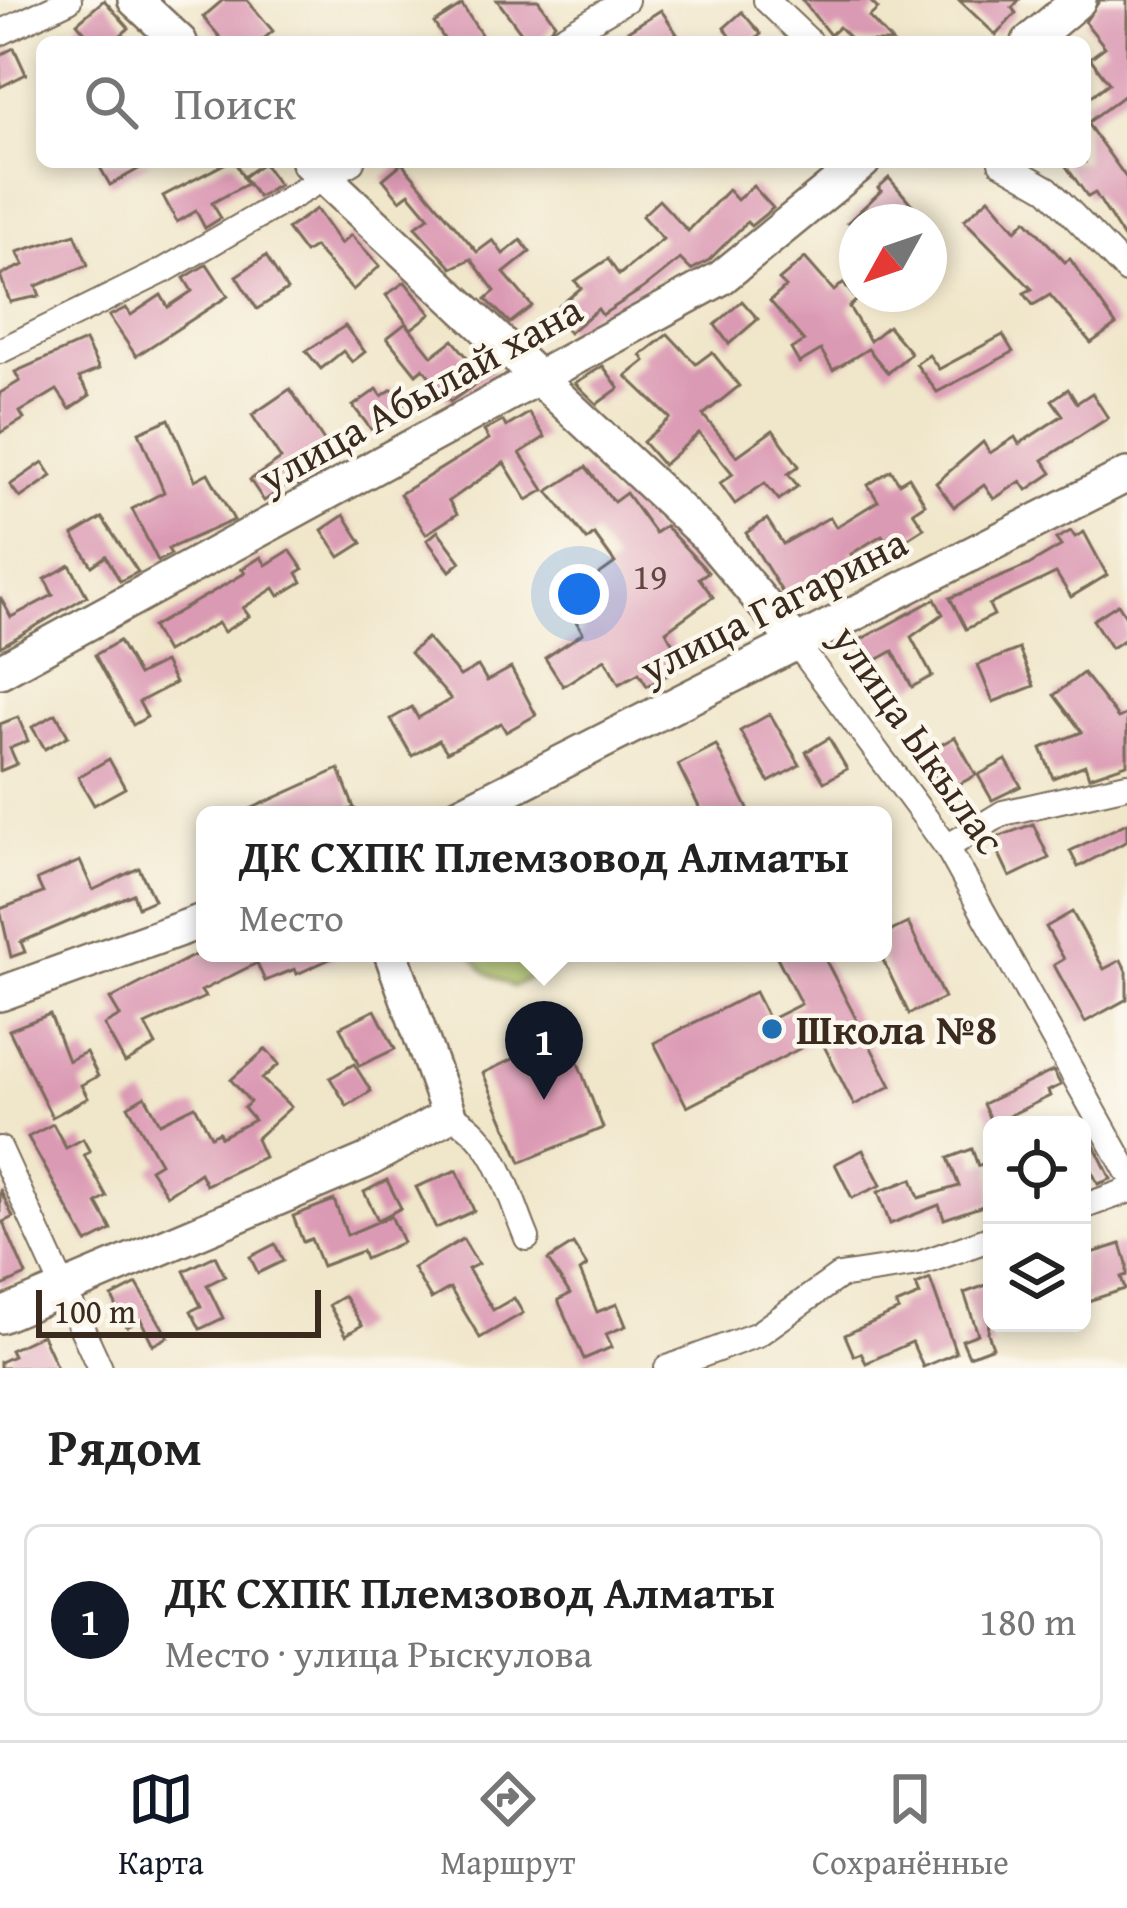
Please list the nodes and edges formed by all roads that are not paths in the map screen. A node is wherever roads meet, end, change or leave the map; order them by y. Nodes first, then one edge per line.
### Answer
1 (69, 0) edge
2 (135, 0) edge
3 (626, 0) edge
4 (766, 0) edge
5 (1078, 0) edge
6 (0, 33) edge
7 (174, 36) edge
8 (565, 36) edge
9 (803, 36) edge
10 (1036, 36) edge
11 (326, 168) edge
12 (329, 168) edge
13 (855, 168) edge
14 (1011, 168) edge
15 (1127, 271) edge
16 (0, 351) edge
17 (538, 380) junction
18 (1127, 475) edge
19 (797, 644) junction
20 (0, 671) edge
21 (1127, 784) edge
22 (476, 806) edge
23 (947, 847) junction
24 (196, 923) edge
25 (395, 962) edge
26 (0, 994) edge
27 (449, 1115) junction
28 (0, 1149) edge
29 (1127, 1171) edge
30 (1127, 1191) edge
31 (1091, 1204) edge
32 (527, 1238) dead end
33 (983, 1241) edge
34 (64, 1290) junction
35 (0, 1316) edge
36 (100, 1368) edge
37 (667, 1368) edge

1 - 6 street
2 - 7 street
3 - 8 street
4 - 9 street
5 - 10 street
11 - 16 street
12 - 17 street, улица Ыкылас
13 - 17 street, улица Абылай хана
14 - 15 street
17 - 19 street, улица Ыкылас
17 - 20 street, улица Абылай хана
18 - 19 street, улица Гагарина
19 - 22 street, улица Гагарина
19 - 23 street, улица Ыкылас
21 - 23 street
23 - 29 street, улица Ыкылас
24 - 26 street
25 - 27 street
27 - 32 street
27 - 34 street
28 - 34 street
30 - 31 street
33 - 37 street
34 - 35 street
34 - 36 street

